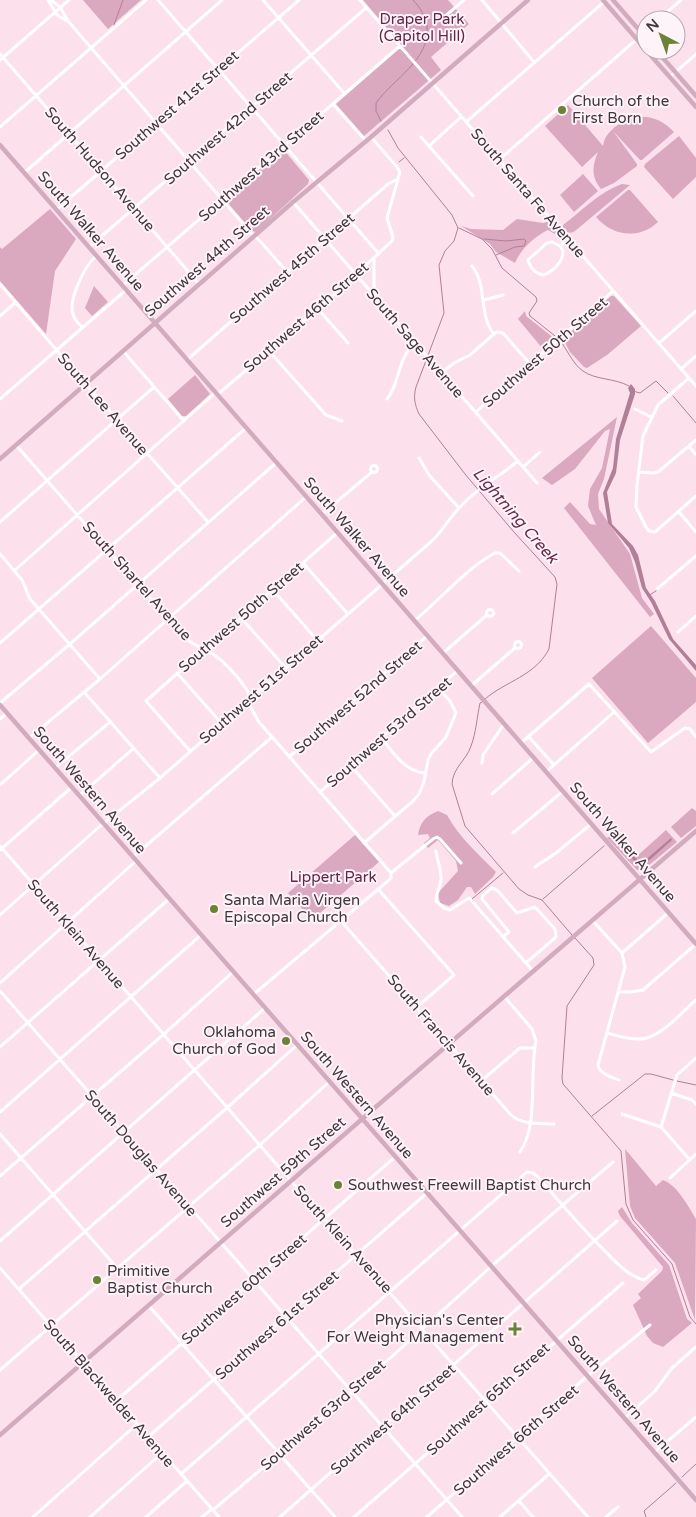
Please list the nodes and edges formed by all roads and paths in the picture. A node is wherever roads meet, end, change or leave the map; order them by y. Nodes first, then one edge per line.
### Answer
1 (49, 0) edge
2 (69, 0) edge
3 (146, 0) edge
4 (158, 0) edge
5 (222, 0) edge
6 (262, 0) edge
7 (299, 0) edge
8 (360, 0) edge
9 (464, 0) edge
10 (482, 0) edge
11 (528, 0) edge
12 (604, 0) edge
13 (613, 0) edge
14 (681, 0) edge
15 (60, 7) junction
16 (366, 8) junction
17 (670, 10) edge
18 (55, 12) junction
19 (278, 18) junction
20 (443, 18) dead end
21 (68, 21) junction
22 (501, 23) junction
23 (636, 24) edge
24 (186, 32) junction
25 (636, 38) edge
26 (636, 40) edge
27 (400, 46) junction
28 (90, 48) junction
29 (696, 54) edge
30 (311, 56) junction
31 (1, 57) edge
32 (655, 60) edge
33 (665, 60) edge
34 (534, 62) junction
35 (218, 70) junction
36 (675, 72) junction
37 (670, 77) junction
38 (432, 84) junction
39 (123, 86) junction
40 (344, 93) junction
41 (36, 95) junction
42 (696, 96) edge
43 (333, 104) junction
44 (696, 107) edge
45 (251, 108) junction
46 (461, 117) junction
47 (466, 122) junction
48 (156, 124) junction
49 (0, 127) edge
50 (69, 134) junction
51 (371, 137) junction
52 (421, 137) dead end
53 (366, 141) junction
54 (0, 145) edge
55 (284, 145) junction
56 (429, 146) junction
57 (499, 160) junction
58 (189, 161) junction
59 (101, 171) junction
60 (24, 172) junction
61 (399, 179) junction
62 (316, 182) junction
63 (473, 196) dead end
64 (222, 200) junction
65 (293, 202) junction
66 (135, 208) junction
67 (56, 210) junction
68 (348, 219) junction
69 (255, 237) junction
70 (568, 239) junction
71 (325, 240) junction
72 (168, 246) junction
73 (560, 246) junction
74 (89, 247) junction
75 (379, 254) junction
76 (96, 256) junction
77 (374, 258) junction
78 (472, 266) dead end
79 (288, 273) junction
80 (355, 274) junction
81 (0, 284) edge
82 (200, 285) junction
83 (124, 288) junction
84 (613, 291) junction
85 (504, 295) dead end
86 (374, 296) junction
87 (484, 300) junction
88 (16, 302) junction
89 (318, 308) junction
90 (696, 311) edge
91 (0, 316) edge
92 (155, 324) junction
93 (82, 327) junction
94 (494, 334) junction
95 (348, 342) dead end
96 (415, 343) junction
97 (659, 343) junction
98 (56, 350) junction
99 (123, 351) junction
100 (269, 351) junction
101 (696, 356) edge
102 (187, 360) junction
103 (531, 365) junction
104 (681, 369) junction
105 (441, 373) junction
106 (689, 378) junction
107 (86, 384) junction
108 (696, 386) edge
109 (154, 387) junction
110 (216, 394) junction
111 (0, 399) edge
112 (387, 399) dead end
113 (635, 409) dead end
114 (476, 412) junction
115 (651, 417) junction
116 (117, 419) junction
117 (184, 421) junction
118 (342, 421) dead end
119 (246, 428) junction
120 (696, 440) edge
121 (16, 445) junction
122 (689, 446) junction
123 (540, 452) dead end
124 (147, 455) junction
125 (696, 455) edge
126 (1, 457) edge
127 (419, 458) dead end
128 (518, 461) junction
129 (276, 462) junction
130 (523, 467) junction
131 (372, 472) dead end
132 (639, 472) junction
133 (47, 480) junction
134 (537, 483) dead end
135 (178, 488) junction
136 (696, 496) edge
137 (306, 498) junction
138 (459, 508) junction
139 (678, 512) junction
140 (78, 515) junction
141 (321, 515) junction
142 (0, 522) edge
143 (208, 522) junction
144 (696, 532) edge
145 (337, 533) junction
146 (108, 549) junction
147 (0, 554) edge
148 (696, 556) edge
149 (303, 563) junction
150 (14, 571) junction
151 (519, 572) dead end
152 (138, 584) junction
153 (381, 584) junction
154 (657, 589) dead end
155 (273, 590) junction
156 (39, 610) junction
157 (347, 613) junction
158 (487, 615) dead end
159 (696, 616) edge
160 (168, 618) junction
161 (241, 618) junction
162 (414, 621) junction
163 (678, 632) dead end
164 (427, 636) junction
165 (317, 640) junction
166 (0, 643) edge
167 (70, 644) junction
168 (515, 648) dead end
169 (204, 651) junction
170 (442, 654) junction
171 (286, 668) junction
172 (458, 671) junction
173 (177, 673) junction
174 (100, 679) junction
175 (471, 686) junction
176 (438, 688) junction
177 (84, 692) junction
178 (250, 699) junction
179 (0, 704) edge
180 (614, 712) junction
181 (7, 713) junction
182 (0, 719) edge
183 (110, 722) junction
184 (222, 724) junction
185 (504, 724) junction
186 (272, 737) junction
187 (529, 737) junction
188 (696, 737) edge
189 (29, 738) junction
190 (382, 739) junction
191 (521, 744) junction
192 (134, 748) junction
193 (39, 750) junction
194 (190, 751) junction
195 (289, 757) junction
196 (533, 758) junction
197 (482, 763) dead end
198 (350, 765) junction
199 (554, 765) junction
200 (55, 768) junction
201 (546, 772) junction
202 (425, 773) junction
203 (160, 778) junction
204 (0, 785) edge
205 (72, 787) junction
206 (320, 792) junction
207 (562, 792) junction
208 (492, 794) dead end
209 (80, 796) junction
210 (395, 816) junction
211 (104, 824) junction
212 (591, 824) junction
213 (696, 831) edge
214 (513, 833) dead end
215 (364, 843) junction
216 (1, 848) edge
217 (436, 851) dead end
218 (135, 859) junction
219 (461, 863) dead end
220 (535, 867) dead end
221 (391, 873) junction
222 (640, 879) junction
223 (34, 885) junction
224 (378, 889) junction
225 (169, 899) junction
226 (669, 912) junction
227 (0, 915) edge
228 (592, 920) junction
229 (341, 921) junction
230 (68, 924) junction
231 (201, 935) junction
232 (503, 937) junction
233 (696, 944) edge
234 (622, 953) junction
235 (99, 960) junction
236 (526, 962) junction
237 (533, 971) junction
238 (233, 972) junction
239 (0, 983) edge
240 (0, 990) edge
241 (618, 992) junction
242 (253, 995) junction
243 (504, 996) junction
244 (132, 997) junction
245 (696, 1000) edge
246 (265, 1008) junction
247 (417, 1008) junction
248 (28, 1023) junction
249 (607, 1033) junction
250 (164, 1034) junction
251 (297, 1045) junction
252 (449, 1045) junction
253 (0, 1046) edge
254 (534, 1048) junction
255 (696, 1058) edge
256 (60, 1060) junction
257 (194, 1070) junction
258 (619, 1080) dead end
259 (329, 1082) junction
260 (481, 1082) junction
261 (671, 1093) junction
262 (92, 1096) junction
263 (696, 1104) edge
264 (228, 1107) junction
265 (0, 1112) edge
266 (622, 1114) dead end
267 (362, 1120) junction
268 (530, 1122) junction
269 (554, 1124) dead end
270 (661, 1128) junction
271 (124, 1133) junction
272 (0, 1134) edge
273 (260, 1144) junction
274 (520, 1152) dead end
275 (696, 1154) edge
276 (395, 1157) junction
277 (21, 1158) junction
278 (690, 1160) junction
279 (613, 1162) dead end
280 (156, 1170) junction
281 (0, 1176) edge
282 (670, 1178) dead end
283 (291, 1181) junction
284 (427, 1193) junction
285 (53, 1195) junction
286 (562, 1205) junction
287 (188, 1206) junction
288 (325, 1219) junction
289 (617, 1221) dead end
290 (459, 1230) junction
291 (84, 1232) junction
292 (0, 1241) edge
293 (595, 1242) junction
294 (220, 1243) junction
295 (356, 1255) junction
296 (491, 1267) junction
297 (0, 1268) edge
298 (117, 1268) junction
299 (656, 1270) dead end
300 (254, 1281) junction
301 (623, 1283) dead end
302 (19, 1289) junction
303 (389, 1291) junction
304 (524, 1303) junction
305 (149, 1306) junction
306 (286, 1317) junction
307 (650, 1325) dead end
308 (50, 1326) junction
309 (422, 1329) junction
310 (556, 1340) junction
311 (182, 1343) junction
312 (696, 1347) edge
313 (318, 1355) junction
314 (83, 1363) junction
315 (454, 1365) junction
316 (0, 1370) edge
317 (588, 1376) junction
318 (214, 1380) junction
319 (351, 1391) junction
320 (116, 1401) junction
321 (487, 1402) junction
322 (246, 1416) junction
323 (696, 1417) edge
324 (625, 1418) junction
325 (137, 1424) junction
326 (383, 1428) junction
327 (0, 1435) edge
328 (148, 1437) junction
329 (519, 1438) junction
330 (279, 1452) junction
331 (654, 1452) junction
332 (162, 1453) junction
333 (416, 1464) junction
334 (181, 1474) junction
335 (549, 1474) junction
336 (187, 1480) junction
337 (312, 1490) junction
338 (447, 1500) junction
339 (519, 1500) junction
340 (696, 1500) edge
341 (618, 1507) dead end
342 (212, 1509) junction
343 (33, 1517) edge
344 (90, 1517) edge
345 (146, 1517) edge
346 (202, 1517) edge
347 (219, 1517) edge
348 (280, 1517) edge
349 (335, 1517) edge
350 (354, 1517) edge
351 (427, 1517) edge
352 (462, 1517) edge
353 (500, 1517) edge
354 (533, 1517) edge
355 (588, 1517) edge
356 (606, 1517) edge

1 - 15 street
1 - 18 street
2 - 15 street
3 - 28 street
4 - 24 street
5 - 24 street
6 - 19 street
7 - 19 street, Southwest 41st Street
8 - 16 street, South Santa Fe Avenue
9 - 20 street
10 - 22 street
11 - 22 main road, Southwest 44th Street
12 - 25 main road
12 - 34 street
13 - 23 main road
14 - 17 street
15 - 18 street
15 - 21 street
16 - 27 street, South Santa Fe Avenue
16 - 30 street, Southwest 42nd Street
18 - 21 street
18 - 31 street
19 - 30 street
19 - 35 street, Southwest 41st Street
21 - 28 street
22 - 34 street
22 - 38 main road, Southwest 44th Street
24 - 35 street
24 - 39 street
26 - 57 street
27 - 38 street, South Santa Fe Avenue
27 - 40 street, Southwest 43rd Street
28 - 39 street
28 - 41 street
29 - 36 street
30 - 40 street
30 - 45 street, Southwest 42nd Street
31 - 41 street, South Hudson Avenue
32 - 37 main road
33 - 36 main road
34 - 47 street
35 - 45 street
35 - 48 street, Southwest 41st Street
36 - 37 street
36 - 42 main road
37 - 44 main road
38 - 46 street, South Santa Fe Avenue
38 - 51 main road, Southwest 44th Street
39 - 48 street
39 - 50 street
40 - 43 street, Southwest 43rd Street
41 - 49 street
41 - 50 street, South Hudson Avenue
43 - 53 street
43 - 55 street, Southwest 43rd Street
45 - 55 street
45 - 58 street, Southwest 42nd Street
46 - 47 street, South Santa Fe Avenue
46 - 56 street
47 - 57 street, South Santa Fe Avenue
48 - 58 street
48 - 59 street, Southwest 41st Street
50 - 59 street, South Hudson Avenue
50 - 60 street
51 - 53 main road, Southwest 44th Street
51 - 61 street
52 - 56 street
53 - 62 main road, Southwest 44th Street
54 - 60 main road, South Walker Avenue
55 - 62 street
55 - 64 street, Southwest 43rd Street
56 - 63 street
57 - 70 street, South Santa Fe Avenue
58 - 64 street
58 - 66 street, Southwest 42nd Street
59 - 66 street, South Hudson Avenue
59 - 67 street, Southwest 41st Street
60 - 67 main road, South Walker Avenue
61 - 68 street, Southwest 45th Street
61 - 75 street, Southwest 46th Street
62 - 65 main road, Southwest 44th Street
62 - 68 street
64 - 69 street
64 - 72 street, Southwest 43rd Street
65 - 69 main road, Southwest 44th Street
65 - 71 street, South Sage Avenue
66 - 72 street, South Hudson Avenue
66 - 74 street, Southwest 42nd Street
67 - 74 main road, South Walker Avenue
68 - 71 street, Southwest 45th Street
68 - 75 street
69 - 79 street
69 - 82 main road, Southwest 44th Street
70 - 73 street
70 - 84 street, South Santa Fe Avenue
71 - 79 street, Southwest 45th Street
71 - 80 street, South Sage Avenue
72 - 82 street, South Hudson Avenue
72 - 83 street, Southwest 43rd Street
73 - 73 street
74 - 76 main road, South Walker Avenue
75 - 77 street, Southwest 46th Street
76 - 83 main road, South Walker Avenue
76 - 93 street
77 - 80 street, Southwest 46th Street
77 - 86 street
78 - 87 street
79 - 102 street, Southwest 45th Street
80 - 86 street, South Sage Avenue
80 - 89 street, Southwest 46th Street
81 - 88 street, South Lee Avenue
82 - 92 main road, Southwest 44th Street
83 - 92 main road, South Walker Avenue
83 - 93 street, Southwest 43rd Street
84 - 97 street, South Santa Fe Avenue
84 - 103 street, Southwest 50th Street
85 - 87 street
86 - 96 street, South Sage Avenue
87 - 94 street
88 - 91 street
88 - 98 street, South Lee Avenue
89 - 95 street
89 - 100 street, Southwest 46th Street
90 - 97 street
92 - 99 main road, Southwest 44th Street
92 - 102 main road, South Walker Avenue
93 - 98 street, Southwest 43rd Street
94 - 103 street
94 - 105 street
96 - 105 street, South Sage Avenue
96 - 112 street
97 - 104 street, South Santa Fe Avenue
98 - 107 street, South Lee Avenue
98 - 111 street, Southwest 43rd Street
99 - 107 main road, Southwest 44th Street
99 - 109 street
100 - 110 street, Southwest 46th Street
100 - 118 street
101 - 104 street
102 - 110 main road, South Walker Avenue
103 - 114 street, Southwest 50th Street
104 - 106 street, South Santa Fe Avenue
105 - 114 street, South Sage Avenue
106 - 108 street, South Santa Fe Avenue
106 - 115 street
107 - 116 street, South Lee Avenue
107 - 121 main road, Southwest 44th Street
109 - 116 street
109 - 117 street
110 - 117 street, Southwest 46th Street
110 - 119 main road, South Walker Avenue
113 - 115 street
114 - 128 street, South Sage Avenue
115 - 132 street
116 - 124 street, South Lee Avenue
116 - 133 street
117 - 124 street, Southwest 46th Street
119 - 129 main road, South Walker Avenue
119 - 135 street
120 - 122 street
121 - 126 main road, Southwest 44th Street
121 - 133 street, South Shartel Avenue
122 - 125 street
122 - 132 street
123 - 130 street
124 - 135 street, South Lee Avenue
124 - 140 street, Southwest 46th Street
127 - 138 street
128 - 130 street, South Sage Avenue
128 - 138 street, Southwest 51st Street
129 - 137 main road, South Walker Avenue
129 - 143 street
130 - 134 street, South Sage Avenue
131 - 141 street
132 - 139 street
133 - 140 street, South Shartel Avenue
133 - 142 street
135 - 143 street, South Lee Avenue
135 - 146 street
136 - 139 street
137 - 141 main road, South Walker Avenue
137 - 160 street
138 - 153 street, Southwest 51st Street
139 - 144 street
140 - 146 street, South Shartel Avenue
140 - 150 street, Southwest 46th Street
141 - 145 main road, South Walker Avenue
143 - 152 street
145 - 149 street, Southwest 50th Street
145 - 153 main road, South Walker Avenue
146 - 152 street, South Shartel Avenue
146 - 156 street
147 - 150 street
148 - 154 street
149 - 155 street, Southwest 50th Street
149 - 157 street
150 - 156 street
151 - 162 street, Southwest 52nd Street
152 - 160 street, South Shartel Avenue
152 - 167 street
153 - 157 street, Southwest 51st Street
153 - 162 main road, South Walker Avenue
155 - 161 street, Southwest 50th Street
155 - 165 street
156 - 166 street
156 - 167 street
157 - 165 street, Southwest 51st Street
158 - 170 street, Southwest 53rd Street
159 - 163 street
160 - 169 street, South Shartel Avenue
160 - 174 street
161 - 169 street, Southwest 50th Street
161 - 171 street
162 - 164 main road, South Walker Avenue
164 - 170 main road, South Walker Avenue
164 - 195 street, Southwest 52nd Street
165 - 171 street, Southwest 51st Street
167 - 174 street
167 - 179 street
168 - 175 street
169 - 173 street, Southwest 50th Street
169 - 178 street, South Shartel Avenue
170 - 172 main road, South Walker Avenue
171 - 178 street, Southwest 51st Street
172 - 175 main road, South Walker Avenue
172 - 176 street, Southwest 53rd Street
173 - 184 street
173 - 194 street, Southwest 50th Street
174 - 177 street
175 - 185 main road, South Walker Avenue
176 - 190 street, Southwest 53rd Street
176 - 202 street
177 - 183 street
177 - 189 street
178 - 184 street, Southwest 51st Street
178 - 186 street, South Shartel Avenue
179 - 181 main road, South Western Avenue
180 - 187 street
180 - 188 street
180 - 199 street
181 - 182 street
181 - 189 main road, South Western Avenue
183 - 192 street
183 - 200 street
184 - 194 street, Southwest 51st Street
185 - 191 main road, South Walker Avenue
185 - 197 street
186 - 195 street, South Shartel Avenue
186 - 218 street, Southwest 52nd Street
187 - 191 street
187 - 199 street
189 - 193 main road, South Western Avenue
190 - 198 street, Southwest 53rd Street
190 - 202 street
191 - 196 main road, South Walker Avenue
192 - 203 street
192 - 209 street
193 - 200 main road, South Western Avenue
193 - 204 street
194 - 203 street, Southwest 51st Street
195 - 206 street, South Shartel Avenue
196 - 201 main road, South Walker Avenue
196 - 208 street
198 - 206 street, Southwest 53rd Street
198 - 210 street
199 - 201 street
200 - 205 main road, South Western Avenue
201 - 207 main road, South Walker Avenue
202 - 210 street
203 - 211 street, Southwest 51st Street
205 - 209 main road, South Western Avenue
205 - 216 street
206 - 215 street, South Shartel Avenue
207 - 212 main road, South Walker Avenue
207 - 214 street
209 - 211 main road, South Western Avenue
210 - 215 street
211 - 218 main road, South Western Avenue
211 - 223 street, Southwest 51st Street
212 - 220 street
212 - 222 main road, South Walker Avenue
213 - 222 main road, Southwest 59th Street
215 - 221 street, South Shartel Avenue
216 - 223 street, South Klein Avenue
217 - 232 street
218 - 225 main road, South Western Avenue
218 - 230 street, Southwest 52nd Street
219 - 221 street
221 - 224 street
222 - 226 main road, South Walker Avenue
222 - 228 main road, Southwest 59th Street
223 - 227 street, Southwest 51st Street
223 - 230 street, South Klein Avenue
224 - 229 street
224 - 247 street
225 - 231 main road, South Western Avenue
225 - 235 street
226 - 233 main road, South Walker Avenue
226 - 234 street
228 - 234 street
228 - 237 main road, Southwest 59th Street
229 - 242 street
229 - 247 street, South Francis Avenue
230 - 235 street, South Klein Avenue
230 - 239 street, Southwest 52nd Street
231 - 238 main road, South Western Avenue
231 - 244 street
232 - 236 street
232 - 236 street
233 - 241 street
234 - 241 street
235 - 244 street, South Klein Avenue
235 - 248 street
236 - 237 street
237 - 243 main road, Southwest 59th Street
238 - 242 main road, South Western Avenue
238 - 250 street
240 - 248 street, South Douglas Avenue
241 - 249 street
242 - 246 main road, South Western Avenue
243 - 252 main road, Southwest 59th Street
243 - 254 street
244 - 250 street, South Klein Avenue
244 - 256 street
245 - 249 street
246 - 251 main road, South Western Avenue
246 - 257 street
247 - 252 street, South Francis Avenue
248 - 253 street
248 - 256 street, South Douglas Avenue
249 - 258 street
250 - 257 street, South Klein Avenue
250 - 262 street
251 - 259 main road, South Western Avenue
251 - 264 street
252 - 260 street, South Francis Avenue
252 - 267 main road, Southwest 59th Street
254 - 260 street
254 - 268 street
255 - 261 street
256 - 262 street, South Douglas Avenue
256 - 265 street
257 - 264 street, South Klein Avenue
257 - 271 street
259 - 267 main road, South Western Avenue
259 - 273 street
260 - 268 street, South Francis Avenue
261 - 263 street
261 - 270 street
262 - 271 street, South Douglas Avenue
262 - 277 street
264 - 273 street, South Klein Avenue
264 - 280 street
266 - 270 street
267 - 276 main road, South Western Avenue
267 - 283 main road, Southwest 59th Street
268 - 269 street, South Francis Avenue
268 - 274 street
270 - 278 street
271 - 280 street, South Douglas Avenue
271 - 285 street
272 - 277 street
273 - 283 street, South Klein Avenue
273 - 287 street
275 - 278 street
276 - 284 main road, South Western Avenue
276 - 288 street, Southwest 60th Street
277 - 281 street
277 - 285 street
278 - 282 street
279 - 286 street, Southwest 63rd Street
280 - 287 street, South Douglas Avenue
280 - 291 street
283 - 288 street, South Klein Avenue
283 - 294 main road, Southwest 59th Street
284 - 290 main road, South Western Avenue
284 - 295 street, Southwest 61st Street
285 - 291 street
285 - 292 street
286 - 290 street
286 - 293 street
286 - 296 street, Southwest 63rd Street
287 - 294 street, South Douglas Avenue
287 - 298 street
288 - 295 street, South Klein Avenue
288 - 300 street, Southwest 60th Street
289 - 293 street, Southwest 64th Street
290 - 296 main road, South Western Avenue
290 - 303 street
291 - 298 street
291 - 302 street
293 - 299 street
293 - 304 street, Southwest 64th Street
294 - 300 street, South Douglas Avenue
294 - 305 main road, Southwest 59th Street
295 - 303 street, South Klein Avenue
295 - 306 street, Southwest 61st Street
296 - 304 main road, South Western Avenue
296 - 309 street, Southwest 63rd Street
297 - 302 street, South Blackwelder Avenue
298 - 308 street
300 - 306 street, South Douglas Avenue
300 - 311 street, Southwest 60th Street
301 - 310 street, Southwest 65th Street
302 - 308 street, South Blackwelder Avenue
303 - 309 street, South Klein Avenue
303 - 313 street
304 - 310 main road, South Western Avenue
304 - 315 street, Southwest 64th Street
305 - 311 street
305 - 314 main road, Southwest 59th Street
306 - 313 street, South Douglas Avenue
306 - 318 street, Southwest 61st Street
307 - 317 street, Southwest 66th Street
308 - 314 street, South Blackwelder Avenue
308 - 316 street
309 - 315 street, South Klein Avenue
309 - 319 street, Southwest 63rd Street
310 - 317 main road, South Western Avenue
310 - 321 street, Southwest 65th Street
311 - 318 street
311 - 320 street, Southwest 60th Street
312 - 324 street
313 - 319 street, South Douglas Avenue
313 - 322 street
314 - 320 street, South Blackwelder Avenue
314 - 327 main road, Southwest 59th Street
315 - 321 street, South Klein Avenue
315 - 326 street, Southwest 64th Street
317 - 324 main road, South Western Avenue
317 - 329 street, Southwest 66th Street
318 - 322 street
318 - 328 street, Southwest 61st Street
319 - 326 street, South Douglas Avenue
319 - 330 street, Southwest 63rd Street
320 - 325 street, South Blackwelder Avenue
321 - 329 street, South Klein Avenue
321 - 333 street, Southwest 65th Street
322 - 330 street
322 - 334 street
323 - 331 street
324 - 331 main road, South Western Avenue
325 - 328 street, South Blackwelder Avenue
325 - 343 street
326 - 333 street, South Douglas Avenue
326 - 337 street, Southwest 64th Street
328 - 332 street, South Blackwelder Avenue
329 - 335 street, South Klein Avenue
329 - 338 street, Southwest 66th Street
330 - 337 street
330 - 342 street, Southwest 63rd Street
331 - 340 main road, South Western Avenue
332 - 334 street, South Blackwelder Avenue
332 - 344 street
333 - 338 street, South Douglas Avenue
333 - 350 street, Southwest 65th Street
334 - 336 street, South Blackwelder Avenue
335 - 339 street
335 - 355 street, South Klein Avenue
336 - 342 street, South Blackwelder Avenue
336 - 345 street
337 - 348 street, Southwest 64th Street
337 - 349 street
338 - 351 street, Southwest 66th Street
338 - 352 street, South Douglas Avenue
339 - 353 street
339 - 354 street
341 - 356 street
342 - 346 street, Southwest 63rd Street
342 - 347 street, South Blackwelder Avenue

